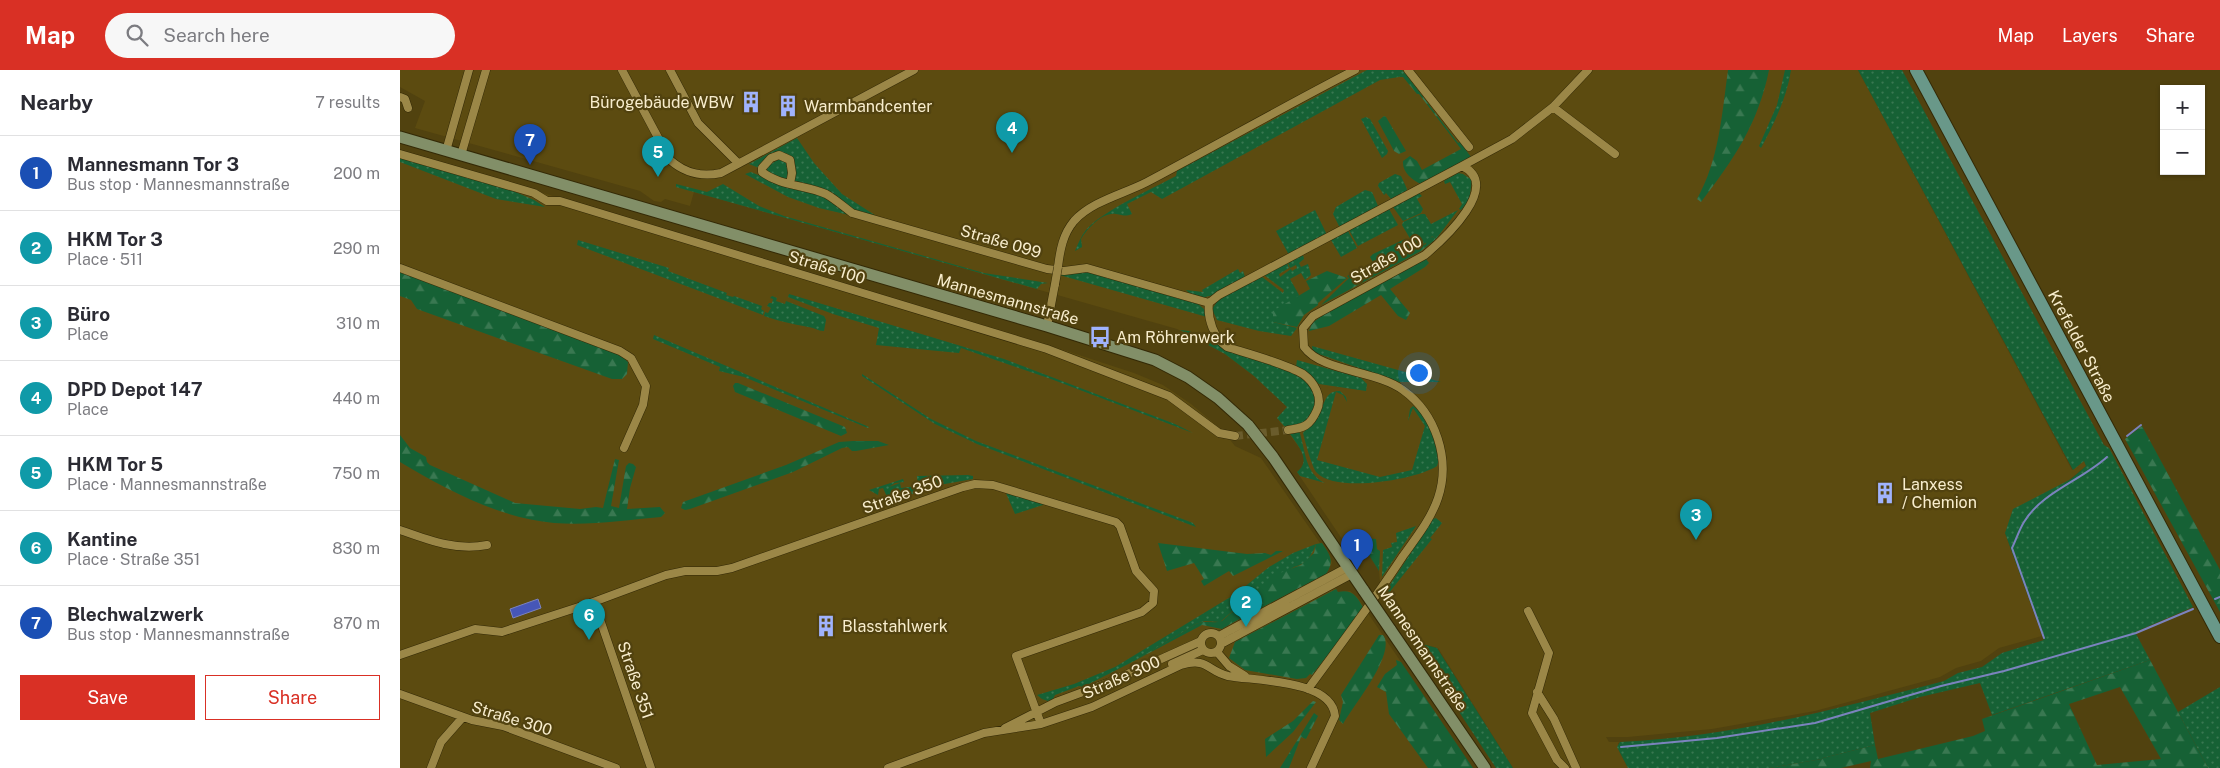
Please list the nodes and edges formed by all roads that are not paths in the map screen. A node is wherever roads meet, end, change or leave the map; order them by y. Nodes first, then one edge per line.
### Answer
1 (469, 70) edge
2 (486, 70) edge
3 (622, 70) edge
4 (670, 70) edge
5 (914, 70) edge
6 (1355, 70) edge
7 (1408, 70) edge
8 (1588, 70) edge
9 (1916, 70) edge
10 (1924, 70) edge
11 (400, 97) edge
12 (1553, 107) junction
13 (408, 108) dead end
14 (400, 137) edge
15 (1469, 147) dead end
16 (446, 151) junction
17 (400, 154) edge
18 (1615, 154) dead end
19 (461, 155) junction
20 (738, 163) junction
21 (1462, 166) junction
22 (790, 184) dead end
23 (400, 268) edge
24 (1209, 303) junction
25 (1047, 326) junction
26 (1288, 430) tunnel mouth
27 (1235, 436) tunnel mouth
28 (624, 448) dead end
29 (400, 530) edge
30 (486, 545) dead end
31 (1350, 571) junction
32 (594, 602) junction
33 (1528, 611) dead end
34 (2220, 622) edge
35 (2220, 637) edge
36 (1201, 641) junction
37 (1219, 644) junction
38 (1203, 650) junction
39 (400, 656) edge
40 (1250, 678) junction
41 (1308, 689) junction
42 (1537, 692) junction
43 (400, 694) edge
44 (1117, 696) junction
45 (1036, 712) junction
46 (463, 717) junction
47 (1041, 724) junction
48 (1001, 730) junction
49 (431, 768) edge
50 (616, 768) edge
51 (651, 768) edge
52 (888, 768) edge
53 (1311, 768) edge
54 (1485, 768) edge
55 (1565, 768) edge
56 (1576, 768) edge

1 - 16 street
2 - 19 street
3 - 20 street
4 - 20 street
5 - 20 street
6 - 25 street, bridge
7 - 15 street
8 - 12 street
9 - 35 main road, Krefelder Straße
10 - 34 main road, Krefelder Straße
11 - 13 street
12 - 18 street
12 - 21 street
14 - 16 main road, Mannesmannstraße
16 - 19 main road, Mannesmannstraße
17 - 27 street, Straße 100
19 - 25 main road, Mannesmannstraße
21 - 24 street
21 - 41 street, Straße 100
22 - 24 street, Straße 099
23 - 28 street
24 - 26 street
25 - 31 main road, Mannesmannstraße
29 - 30 street
31 - 37 street
31 - 54 main road, Mannesmannstraße, bridge
32 - 39 street, Straße 350
32 - 45 street, Straße 350
32 - 51 street, Straße 351
33 - 42 street
36 - 37 street
36 - 38 street
36 - 45 street, Straße 300
37 - 38 street
37 - 40 street
38 - 44 street
40 - 41 street, Straße 300
40 - 44 street, Straße 300
41 - 53 street
42 - 55 street
42 - 56 street
43 - 46 street, Straße 300
44 - 47 street, Straße 300
45 - 47 street, Straße 350
45 - 48 street, Straße 300
46 - 49 street
46 - 50 street, Straße 300
47 - 48 street, Straße 300
48 - 52 street, Straße 300

